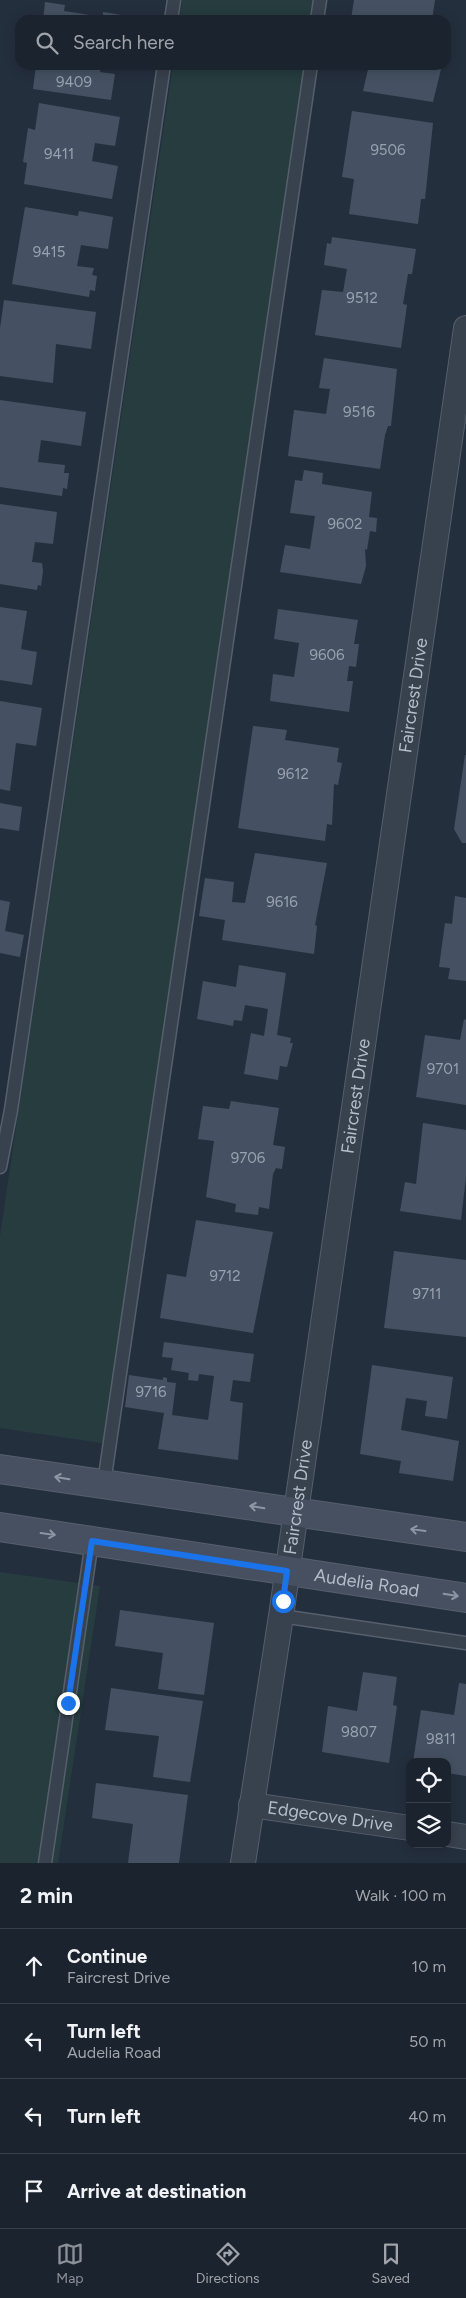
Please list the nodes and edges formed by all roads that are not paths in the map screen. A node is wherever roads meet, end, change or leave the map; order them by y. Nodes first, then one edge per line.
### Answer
1 (174, 0) edge
2 (320, 0) edge
3 (172, 15) edge
4 (318, 15) edge
5 (163, 70) edge
6 (309, 70) edge
7 (466, 328) edge
8 (0, 1167) edge
9 (0, 1469) edge
10 (104, 1483) junction
11 (296, 1513) junction
12 (0, 1527) edge
13 (466, 1537) edge
14 (92, 1541) junction
15 (287, 1571) junction
16 (466, 1598) edge
17 (281, 1616) junction
18 (466, 1643) edge
19 (252, 1805) junction
20 (406, 1827) edge
21 (451, 1835) edge
22 (466, 1837) edge
23 (45, 1863) edge
24 (243, 1863) edge

1 - 3 lane
2 - 4 lane
5 - 8 lane
6 - 10 lane
7 - 11 street, Faircrest Drive
10 -> 9 main road
11 -> 10 main road
13 -> 11 main road
11 - 15 street, Faircrest Drive
12 -> 14 main road, Audelia Road
14 - 15 main road, Audelia Road
14 - 23 lane
15 -> 16 main road, Audelia Road
15 - 17 street, Faircrest Drive
17 - 18 lane
17 - 19 street, Faircrest Drive
19 - 20 street, Edgecove Drive
19 - 24 street, Faircrest Drive
21 - 22 street

